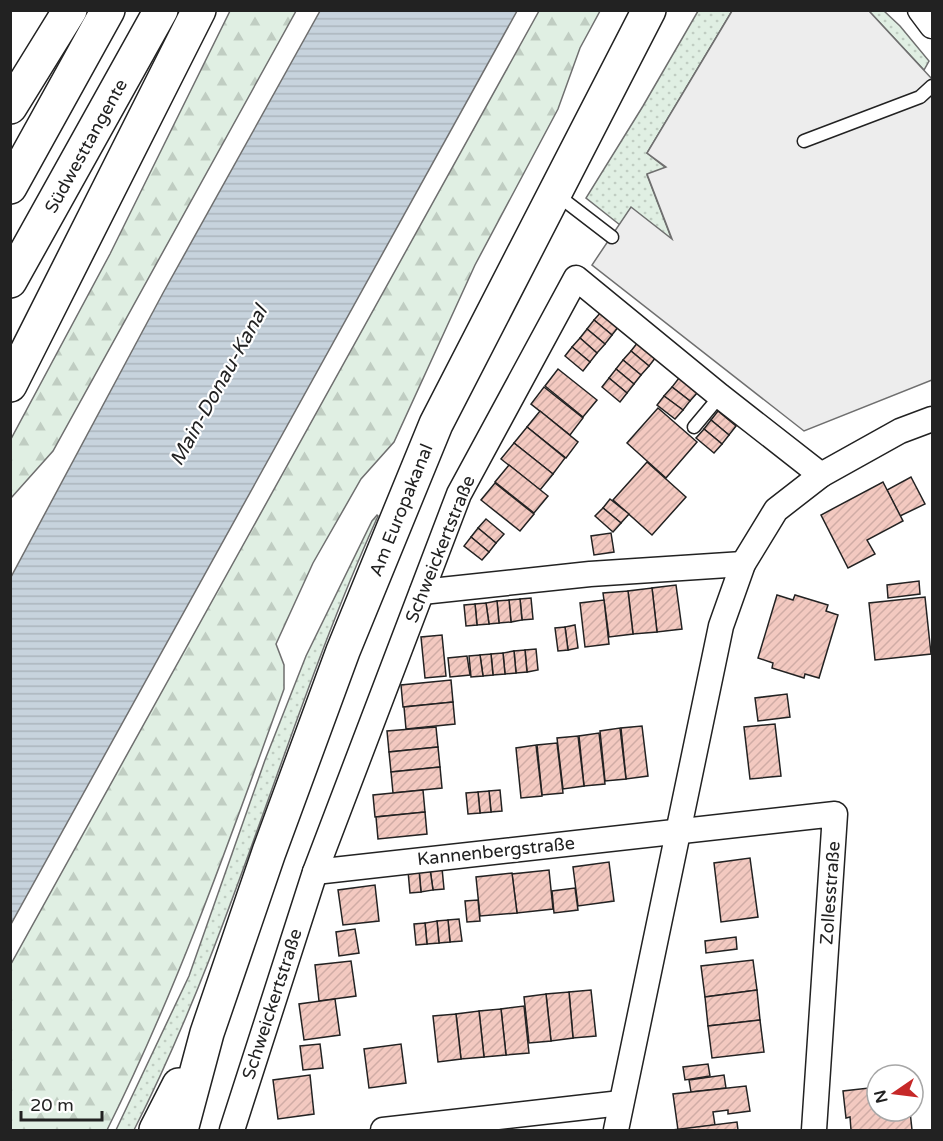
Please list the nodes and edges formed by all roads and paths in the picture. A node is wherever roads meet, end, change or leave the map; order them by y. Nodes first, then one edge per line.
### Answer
1 (70, 10) edge
2 (108, 10) edge
3 (161, 10) edge
4 (199, 10) edge
5 (649, 10) edge
6 (920, 10) edge
7 (933, 26) edge
8 (933, 86) edge
9 (10, 107) edge
10 (804, 141) dead end
11 (10, 187) edge
12 (555, 193) junction
13 (612, 237) dead end
14 (10, 281) edge
15 (10, 385) edge
16 (720, 396) junction
17 (933, 419) edge
18 (694, 427) dead end
19 (821, 474) junction
20 (743, 564) junction
21 (422, 592) junction
22 (678, 831) junction
23 (315, 872) junction
24 (207, 1033) junction
25 (621, 1103) junction
26 (156, 1131) edge
27 (181, 1131) edge
28 (232, 1131) edge
29 (383, 1131) edge
30 (616, 1131) edge
31 (814, 1131) edge

1 - 9 main road
2 - 11 main road
3 - 14 main road, Südwesttangente
4 - 15 main road
5 - 12 main road, Am Europakanal
6 - 7 street
8 - 10 lane
12 - 13 lane
12 - 24 main road, Am Europakanal
16 - 18 lane
16 - 19 street, Schweickertstraße
16 - 21 street, Schweickertstraße
17 - 19 street
19 - 20 street
20 - 21 street
20 - 22 street
21 - 23 street, Schweickertstraße
22 - 23 street, Kannenbergstraße
22 - 25 street
22 - 31 street, Zollesstraße
23 - 28 street, Schweickertstraße
24 - 26 main road, Am Europakanal
24 - 27 main road, Am Europakanal
25 - 29 street
25 - 30 street

